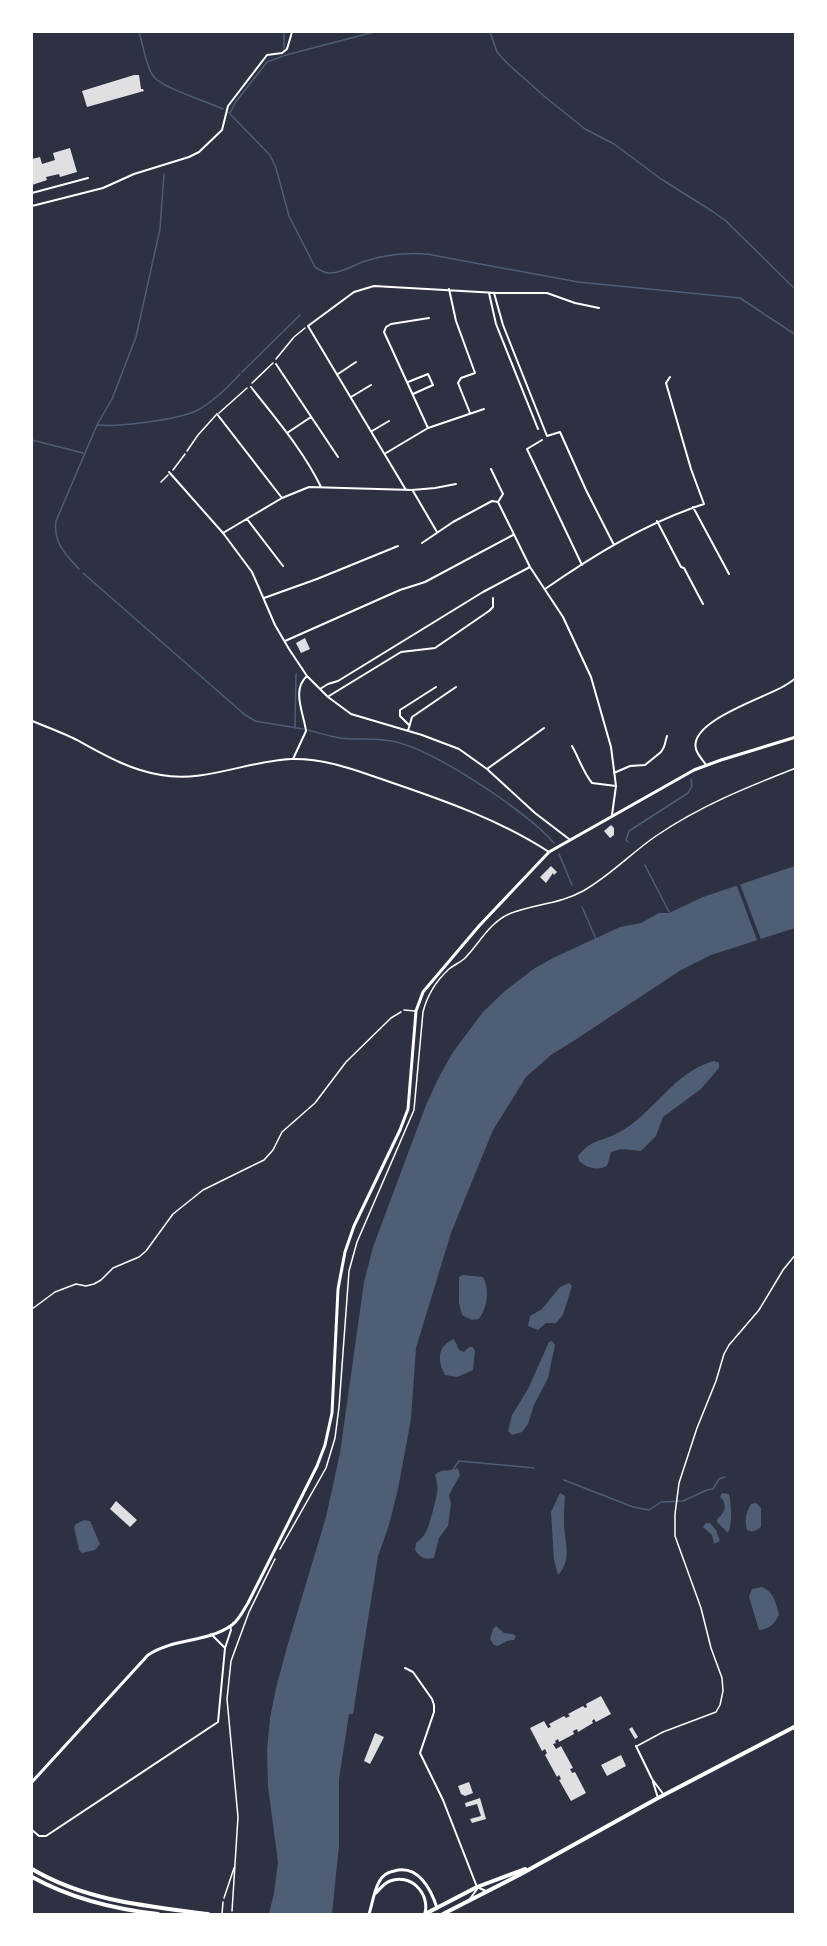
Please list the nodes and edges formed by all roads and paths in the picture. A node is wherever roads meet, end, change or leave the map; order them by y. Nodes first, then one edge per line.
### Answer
1 (292, 32) edge
2 (88, 178) dead end
3 (32, 193) edge
4 (32, 206) edge
5 (449, 289) junction
6 (489, 292) junction
7 (495, 293) junction
8 (599, 308) dead end
9 (429, 318) dead end
10 (308, 326) junction
11 (356, 362) dead end
12 (276, 364) dead end
13 (338, 374) junction
14 (670, 377) dead end
15 (408, 382) junction
16 (371, 385) dead end
17 (251, 387) dead end
18 (413, 394) junction
19 (351, 397) junction
20 (484, 409) dead end
21 (470, 413) junction
22 (217, 414) junction
23 (311, 417) junction
24 (389, 421) dead end
25 (428, 428) junction
26 (538, 429) dead end
27 (372, 431) junction
28 (287, 433) junction
29 (542, 440) dead end
30 (187, 451) joint
31 (385, 453) junction
32 (338, 457) dead end
33 (491, 469) dead end
34 (170, 472) junction
35 (161, 482) dead end
36 (456, 484) dead end
37 (321, 487) junction
38 (406, 490) junction
39 (412, 490) junction
40 (282, 498) junction
41 (498, 502) junction
42 (693, 507) junction
43 (246, 519) junction
44 (657, 521) junction
45 (436, 532) junction
46 (223, 533) junction
47 (513, 534) junction
48 (422, 543) dead end
49 (614, 545) junction
50 (398, 546) dead end
51 (582, 565) junction
52 (283, 566) dead end
53 (530, 567) junction
54 (729, 574) dead end
55 (545, 589) junction
56 (264, 598) junction
57 (493, 598) dead end
58 (703, 604) dead end
59 (285, 641) junction
60 (307, 676) junction
61 (795, 678) edge
62 (436, 687) dead end
63 (456, 687) dead end
64 (320, 689) junction
65 (328, 697) junction
66 (32, 721) edge
67 (409, 725) junction
68 (544, 728) dead end
69 (408, 731) junction
70 (667, 736) dead end
71 (795, 737) edge
72 (572, 746) dead end
73 (293, 759) junction
74 (706, 765) junction
75 (795, 768) edge
76 (487, 769) junction
77 (614, 773) junction
78 (616, 786) junction
79 (612, 815) junction
80 (569, 839) junction
81 (549, 852) junction
82 (404, 1010) joint
83 (416, 1011) junction
84 (795, 1254) edge
85 (32, 1309) edge
86 (279, 1550) dead end
87 (275, 1560) dead end
88 (230, 1626) junction
89 (211, 1634) junction
90 (225, 1648) junction
91 (405, 1668) dead end
92 (795, 1726) edge
93 (636, 1746) joint
94 (652, 1779) junction
95 (32, 1782) edge
96 (664, 1795) junction
97 (658, 1798) junction
98 (32, 1830) edge
99 (537, 1865) junction
100 (235, 1868) junction
101 (32, 1869) edge
102 (32, 1877) edge
103 (477, 1887) junction
104 (488, 1891) junction
105 (376, 1893) junction
106 (468, 1901) junction
107 (223, 1902) joint
108 (437, 1908) junction
109 (232, 1911) dead end
110 (158, 1914) edge
111 (208, 1914) edge
112 (222, 1914) edge
113 (369, 1914) edge
114 (425, 1914) edge
115 (441, 1914) edge

1 - 4 street
2 - 3 street
5 - 6 street
5 - 10 street
5 - 21 street
6 - 7 street
6 - 26 street
7 - 8 street
7 - 49 street
9 - 15 street
10 - 13 street
10 - 22 path
11 - 13 street
12 - 23 street
13 - 19 street
14 - 42 street
15 - 18 street
15 - 18 street
16 - 19 street
17 - 28 street
18 - 25 street
19 - 27 street
20 - 21 street
21 - 25 street
22 - 30 lane
22 - 40 street
23 - 28 street
23 - 32 street
24 - 27 street
25 - 31 street
27 - 31 street
28 - 37 street
29 - 51 street
30 - 34 path
31 - 38 street
33 - 41 street
34 - 35 path
34 - 46 street
36 - 39 street
37 - 38 street
37 - 40 street
38 - 39 street
39 - 45 street
40 - 43 street
41 - 45 street
41 - 47 street
42 - 44 street
42 - 54 street
43 - 46 street
43 - 52 street
44 - 49 street
44 - 58 street
45 - 48 street
46 - 56 street
47 - 53 street
47 - 59 street
49 - 51 street
50 - 56 street
51 - 55 street
53 - 55 street
53 - 64 street
55 - 77 street
56 - 59 street
57 - 65 street
59 - 60 street
60 - 64 street
60 - 73 street
61 - 74 street
62 - 67 street
63 - 67 street
64 - 65 street
65 - 69 street
66 - 73 street
67 - 69 street
68 - 76 street
69 - 76 street
70 - 77 street
71 - 74 street
72 - 78 street
73 - 81 street
74 - 79 street
75 - 86 path
76 - 80 street
77 - 78 street
78 - 79 street
79 - 80 street
80 - 81 street
81 - 83 street
82 - 83 lane
82 - 85 path
83 - 88 street
84 - 93 lane
87 - 100 path
88 - 89 street
88 - 90 street
89 - 90 street
89 - 95 street
90 - 98 street
91 - 103 street
92 - 96 main road
93 - 94 street
94 - 96 street
94 - 97 street
96 - 97 main road
97 - 99 main road
99 - 103 main road
99 - 104 main road
100 - 107 path
100 - 109 path
101 - 111 main road
102 - 110 main road
103 - 104 street
103 - 106 street
103 - 108 main road
104 - 106 main road
105 - 108 street
105 - 113 street
105 - 114 street
106 - 115 main road
107 - 112 lane
108 - 114 main road
108 - 115 street

